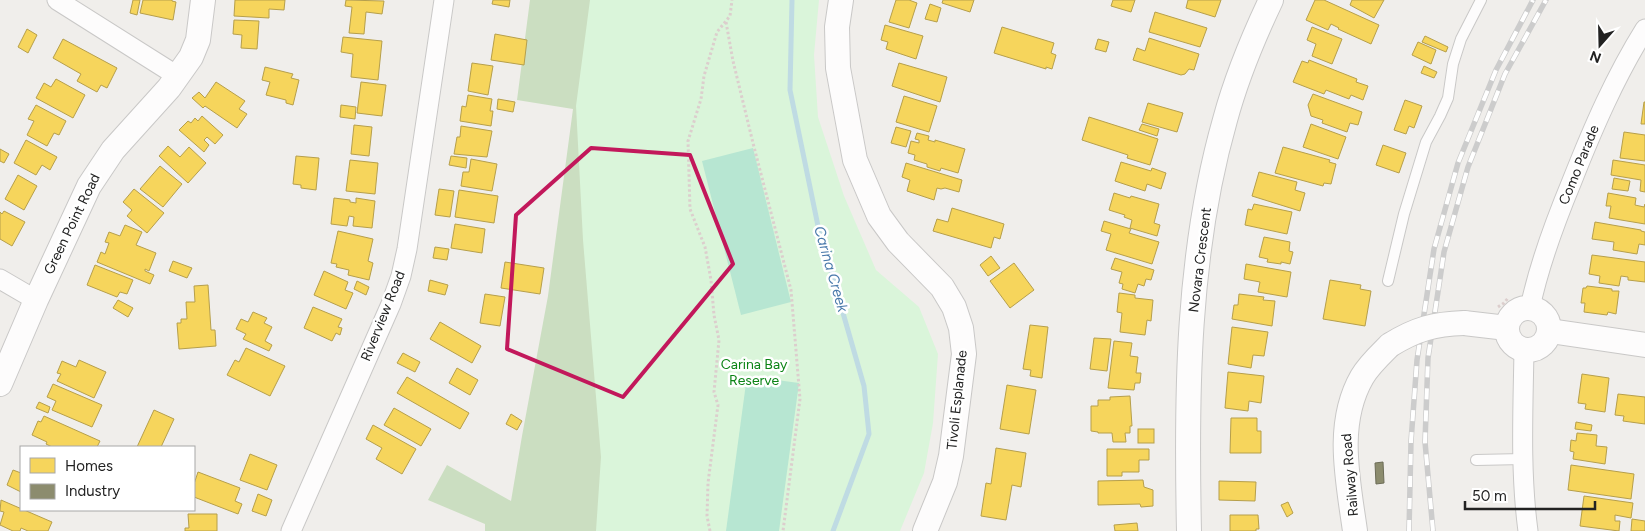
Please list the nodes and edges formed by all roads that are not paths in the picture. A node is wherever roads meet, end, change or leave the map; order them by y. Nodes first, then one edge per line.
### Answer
1 (57, 0) edge
2 (203, 0) edge
3 (444, 0) edge
4 (841, 0) edge
5 (1271, 0) edge
6 (1481, 0) edge
7 (1645, 29) edge
8 (179, 77) junction
9 (0, 279) edge
10 (1388, 281) dead end
11 (36, 300) junction
12 (1530, 308) junction
13 (1507, 328) junction
14 (1550, 331) junction
15 (1645, 345) edge
16 (1524, 350) junction
17 (0, 384) edge
18 (1523, 459) junction
19 (1476, 460) dead end
20 (291, 531) edge
21 (925, 531) edge
22 (1188, 531) edge
23 (1355, 531) edge
24 (1528, 531) edge

1 - 8 street
2 - 8 street, Green Point Road
3 - 20 street, Riverview Road
4 - 21 street, Tivoli Esplanade
5 - 22 street, Novara Crescent
6 - 10 lane
7 - 12 street, Como Parade
8 - 11 street, Green Point Road
9 - 11 street
11 - 17 street, Green Point Road
12 - 13 street
12 - 14 street
13 - 16 street
13 - 23 street, Railway Road, bridge
14 - 15 street
14 - 16 street
16 - 18 street
18 - 19 lane
18 - 24 street

